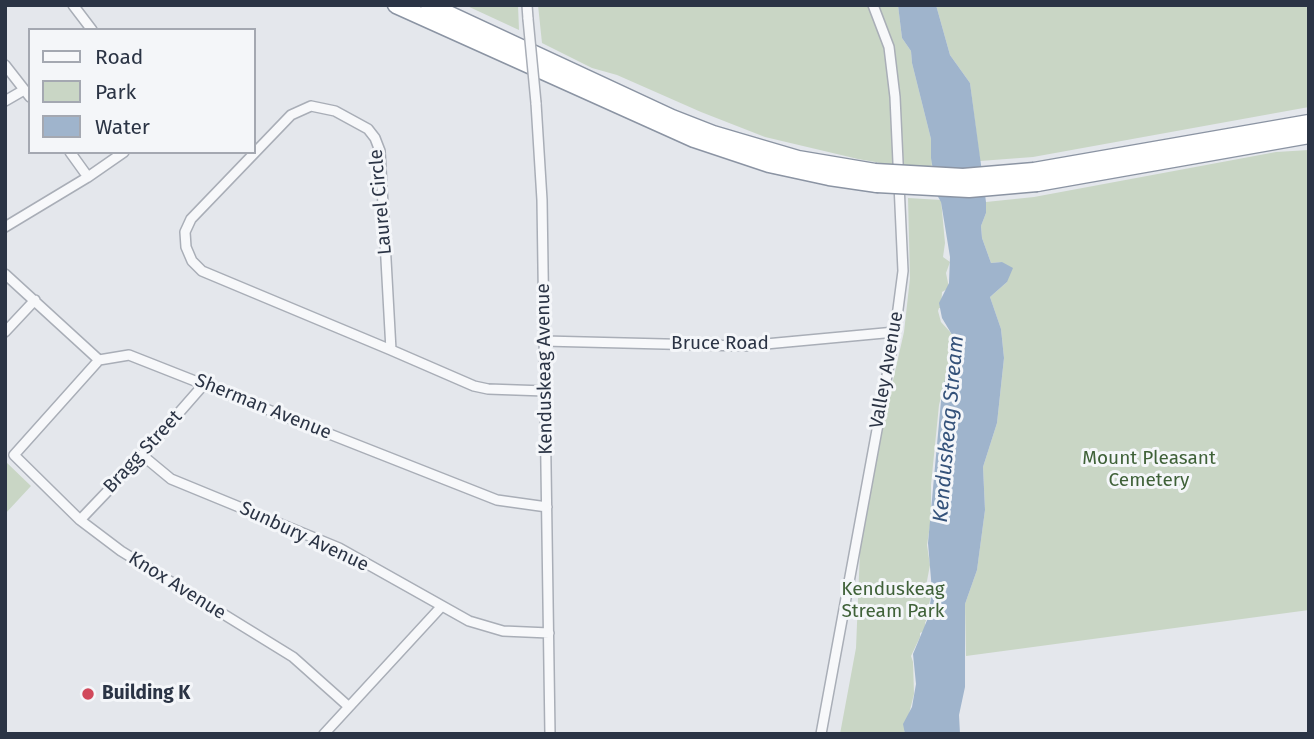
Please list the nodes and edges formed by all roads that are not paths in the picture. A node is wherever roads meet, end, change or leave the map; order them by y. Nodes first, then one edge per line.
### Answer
1 (73, 5) edge
2 (396, 5) edge
3 (429, 5) edge
4 (527, 5) edge
5 (873, 5) edge
6 (90, 28) edge
7 (5, 65) edge
8 (27, 94) edge
9 (5, 101) edge
10 (1309, 123) edge
11 (1309, 135) edge
12 (256, 151) edge
13 (71, 154) edge
14 (121, 154) edge
15 (254, 154) edge
16 (88, 177) junction
17 (1035, 177) junction
18 (876, 178) junction
19 (5, 227) edge
20 (5, 274) edge
21 (35, 300) junction
22 (5, 332) edge
23 (895, 332) junction
24 (544, 341) junction
25 (391, 350) junction
26 (99, 360) junction
27 (205, 383) junction
28 (545, 391) junction
29 (142, 455) junction
30 (547, 508) junction
31 (80, 520) junction
32 (441, 607) junction
33 (549, 633) junction
34 (348, 706) junction
35 (324, 734) edge
36 (550, 734) edge
37 (821, 734) edge

1 - 6 street
2 - 18 highway
3 - 18 highway
4 - 24 street, Kenduskeag Avenue, bridge
5 - 23 street, Valley Avenue
7 - 8 street
8 - 9 street
10 - 17 highway
11 - 17 highway
12 - 25 street, Laurel Circle
13 - 16 street
14 - 16 street
15 - 25 street, Laurel Circle
16 - 19 street
17 - 18 highway, bridge
20 - 21 street
21 - 22 street
21 - 26 street
23 - 24 street, Bruce Road
23 - 37 street, Valley Avenue
24 - 28 street, Kenduskeag Avenue
25 - 28 street, Laurel Circle
26 - 27 street, Sherman Avenue
26 - 31 street, Knox Avenue
27 - 29 street, Bragg Street
27 - 30 street, Sherman Avenue
28 - 30 street, Kenduskeag Avenue
29 - 31 street, Bragg Street
29 - 32 street, Sunbury Avenue
30 - 33 street, Kenduskeag Avenue
31 - 34 street, Knox Avenue
32 - 33 street, Sunbury Avenue
32 - 34 street
33 - 36 street, Kenduskeag Avenue
34 - 35 street

